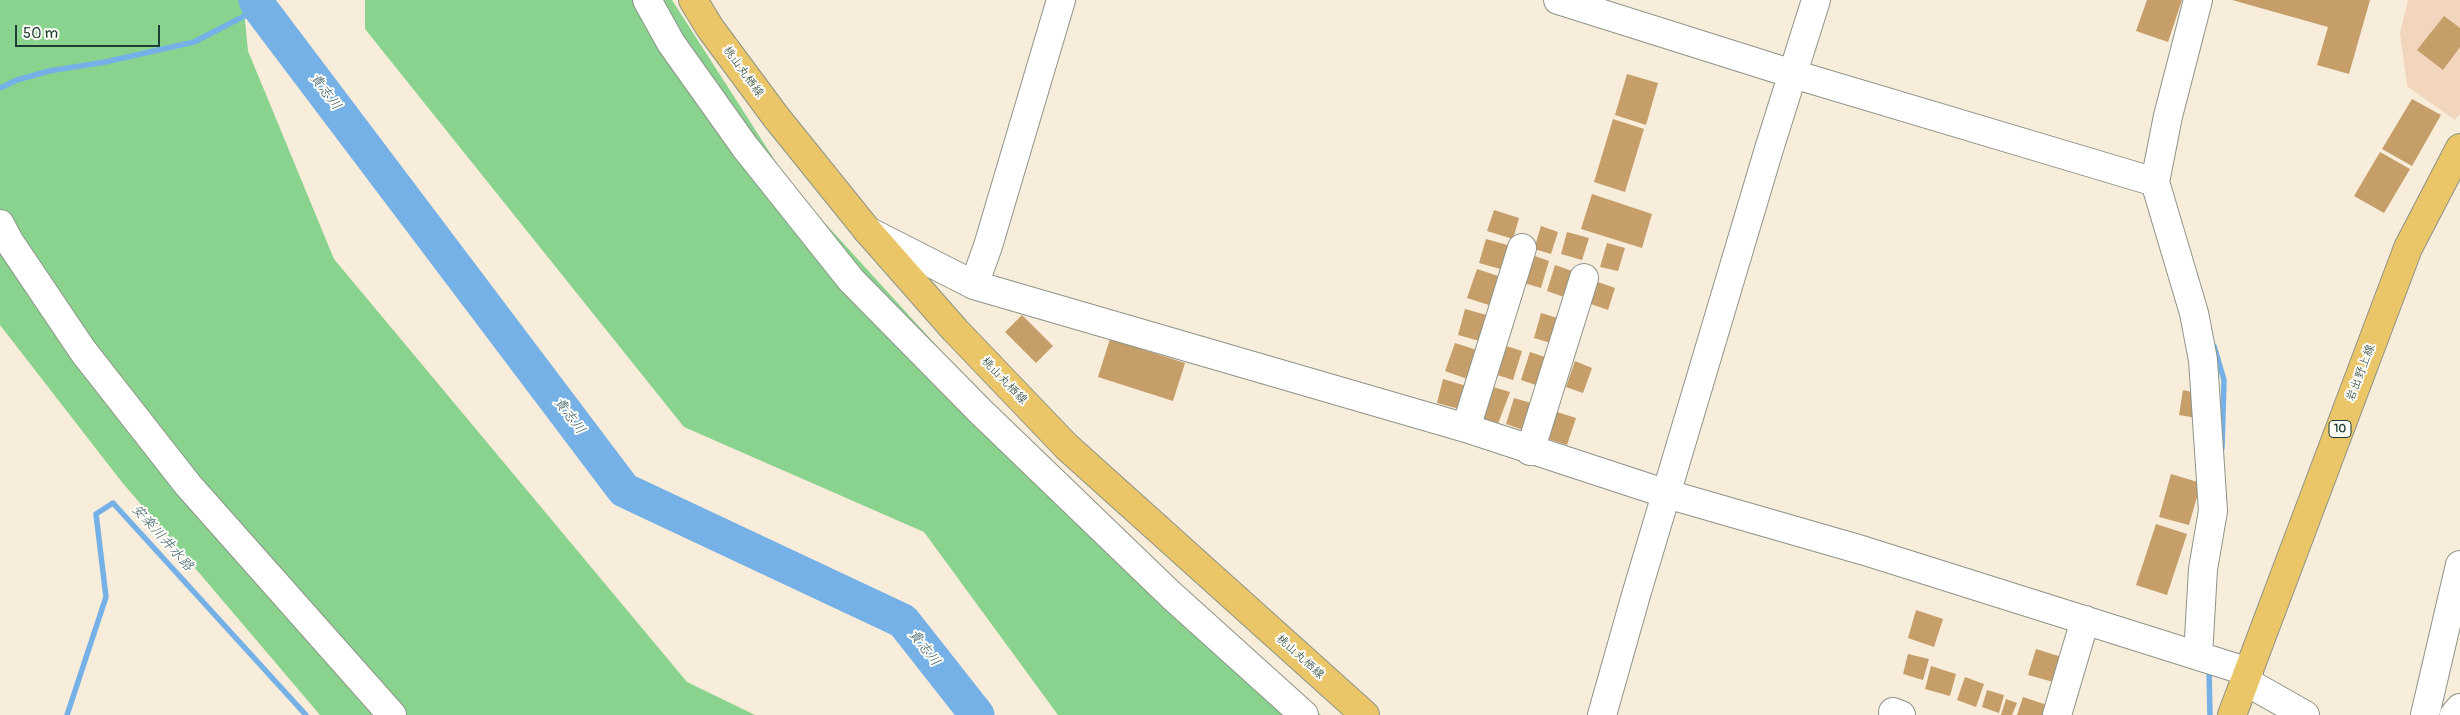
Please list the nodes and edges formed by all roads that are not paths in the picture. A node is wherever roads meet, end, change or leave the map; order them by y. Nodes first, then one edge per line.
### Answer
1 (646, 0) edge
2 (693, 0) edge
3 (1061, 0) edge
4 (1558, 0) edge
5 (1816, 0) edge
6 (2198, 0) edge
7 (1793, 74) junction
8 (2460, 148) edge
9 (2155, 182) junction
10 (0, 224) edge
11 (867, 230) junction
12 (1522, 248) dead end
13 (1584, 278) dead end
14 (974, 285) junction
15 (1466, 428) junction
16 (1530, 451) junction
17 (1667, 494) junction
18 (2460, 565) edge
19 (2085, 620) junction
20 (2198, 656) junction
21 (2247, 676) junction
22 (2460, 708) edge
23 (392, 715) edge
24 (1304, 715) edge
25 (1366, 715) edge
26 (1602, 715) edge
27 (2057, 715) edge
28 (2232, 715) edge
29 (2305, 715) edge
30 (2425, 715) edge
31 (2454, 715) edge

1 - 24 street
2 - 11 main road, 桃山丸栖線
3 - 14 street
4 - 7 street
5 - 7 street
6 - 9 street
7 - 9 street
7 - 17 street
8 - 21 main road, 岩出野上線 / 10
9 - 20 street
10 - 23 street
11 - 14 street
11 - 25 main road, 桃山丸栖線
12 - 15 street
13 - 16 street
14 - 15 street
15 - 16 street
16 - 17 street
17 - 19 street
17 - 26 street
18 - 30 street
19 - 20 street
19 - 27 street
20 - 21 street
21 - 28 main road, 岩出野上線 / 10
21 - 29 street
22 - 31 street

